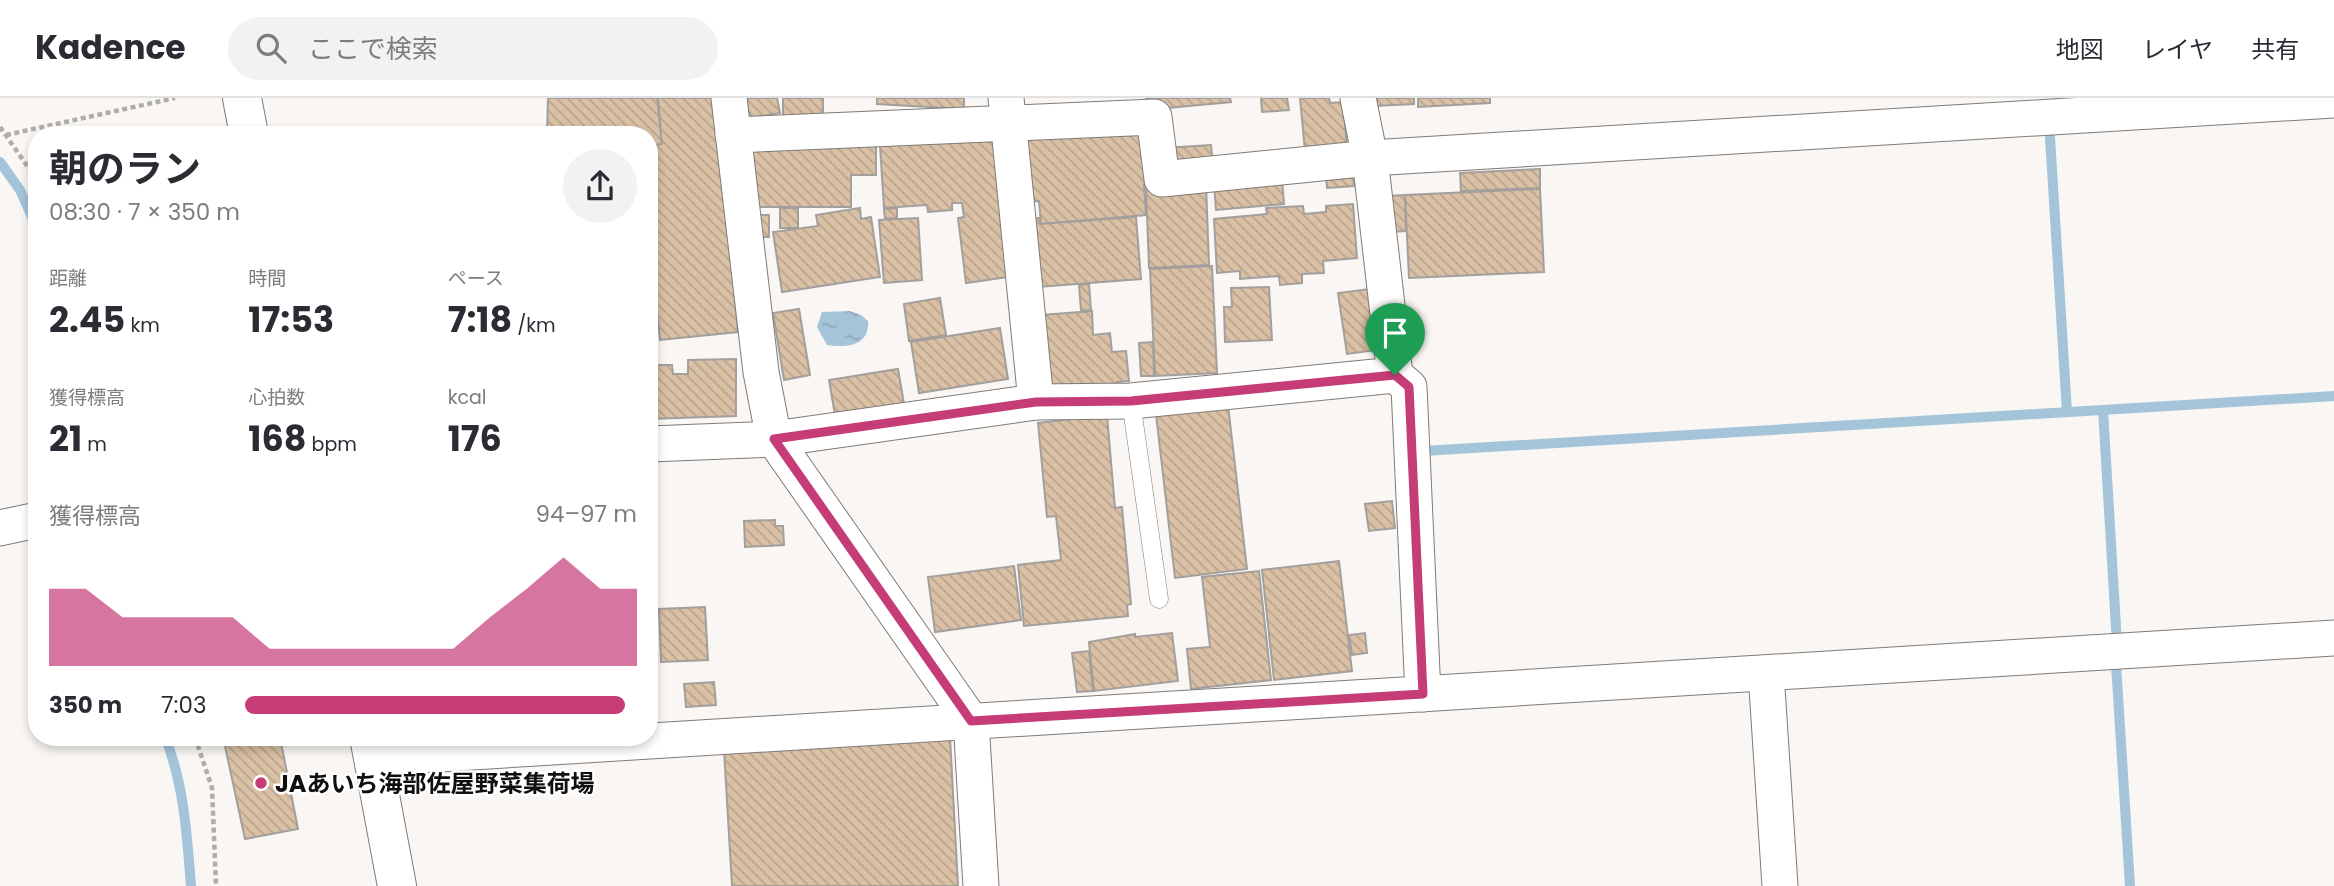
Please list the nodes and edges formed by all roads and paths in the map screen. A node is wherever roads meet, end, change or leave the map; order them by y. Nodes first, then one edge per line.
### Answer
1 (175, 98) edge
2 (242, 98) edge
3 (729, 98) edge
4 (1357, 98) edge
5 (2334, 100) edge
6 (2040, 108) edge
7 (1006, 111) edge
8 (47, 126) edge
9 (247, 126) edge
10 (0, 127) edge
11 (28, 130) edge
12 (6, 135) junction
13 (733, 135) junction
14 (1370, 159) junction
15 (28, 167) edge
16 (1395, 375) junction
17 (1131, 401) junction
18 (1036, 402) junction
19 (774, 439) junction
20 (658, 444) edge
21 (28, 522) edge
22 (0, 528) edge
23 (1159, 599) dead end
24 (2334, 638) edge
25 (1766, 673) junction
26 (1423, 694) junction
27 (971, 721) junction
28 (658, 735) edge
29 (198, 746) edge
30 (394, 746) edge
31 (371, 747) edge
32 (216, 886) edge
33 (397, 886) edge
34 (981, 886) edge
35 (1780, 886) edge

1 - 8 path
2 - 9 main road
3 - 13 street
4 - 14 street
5 - 6 street
6 - 14 street
7 - 13 street
7 - 14 street
7 - 18 street
10 - 12 path
11 - 12 path
12 - 15 path
13 - 19 street
14 - 16 street
16 - 17 street
16 - 26 street
17 - 18 street
17 - 23 lane
18 - 19 street
19 - 20 street
19 - 27 street
21 - 22 street
24 - 25 street
25 - 26 street
25 - 35 street
26 - 27 street
27 - 28 street
27 - 34 street
29 - 32 path
30 - 31 street
31 - 33 main road

